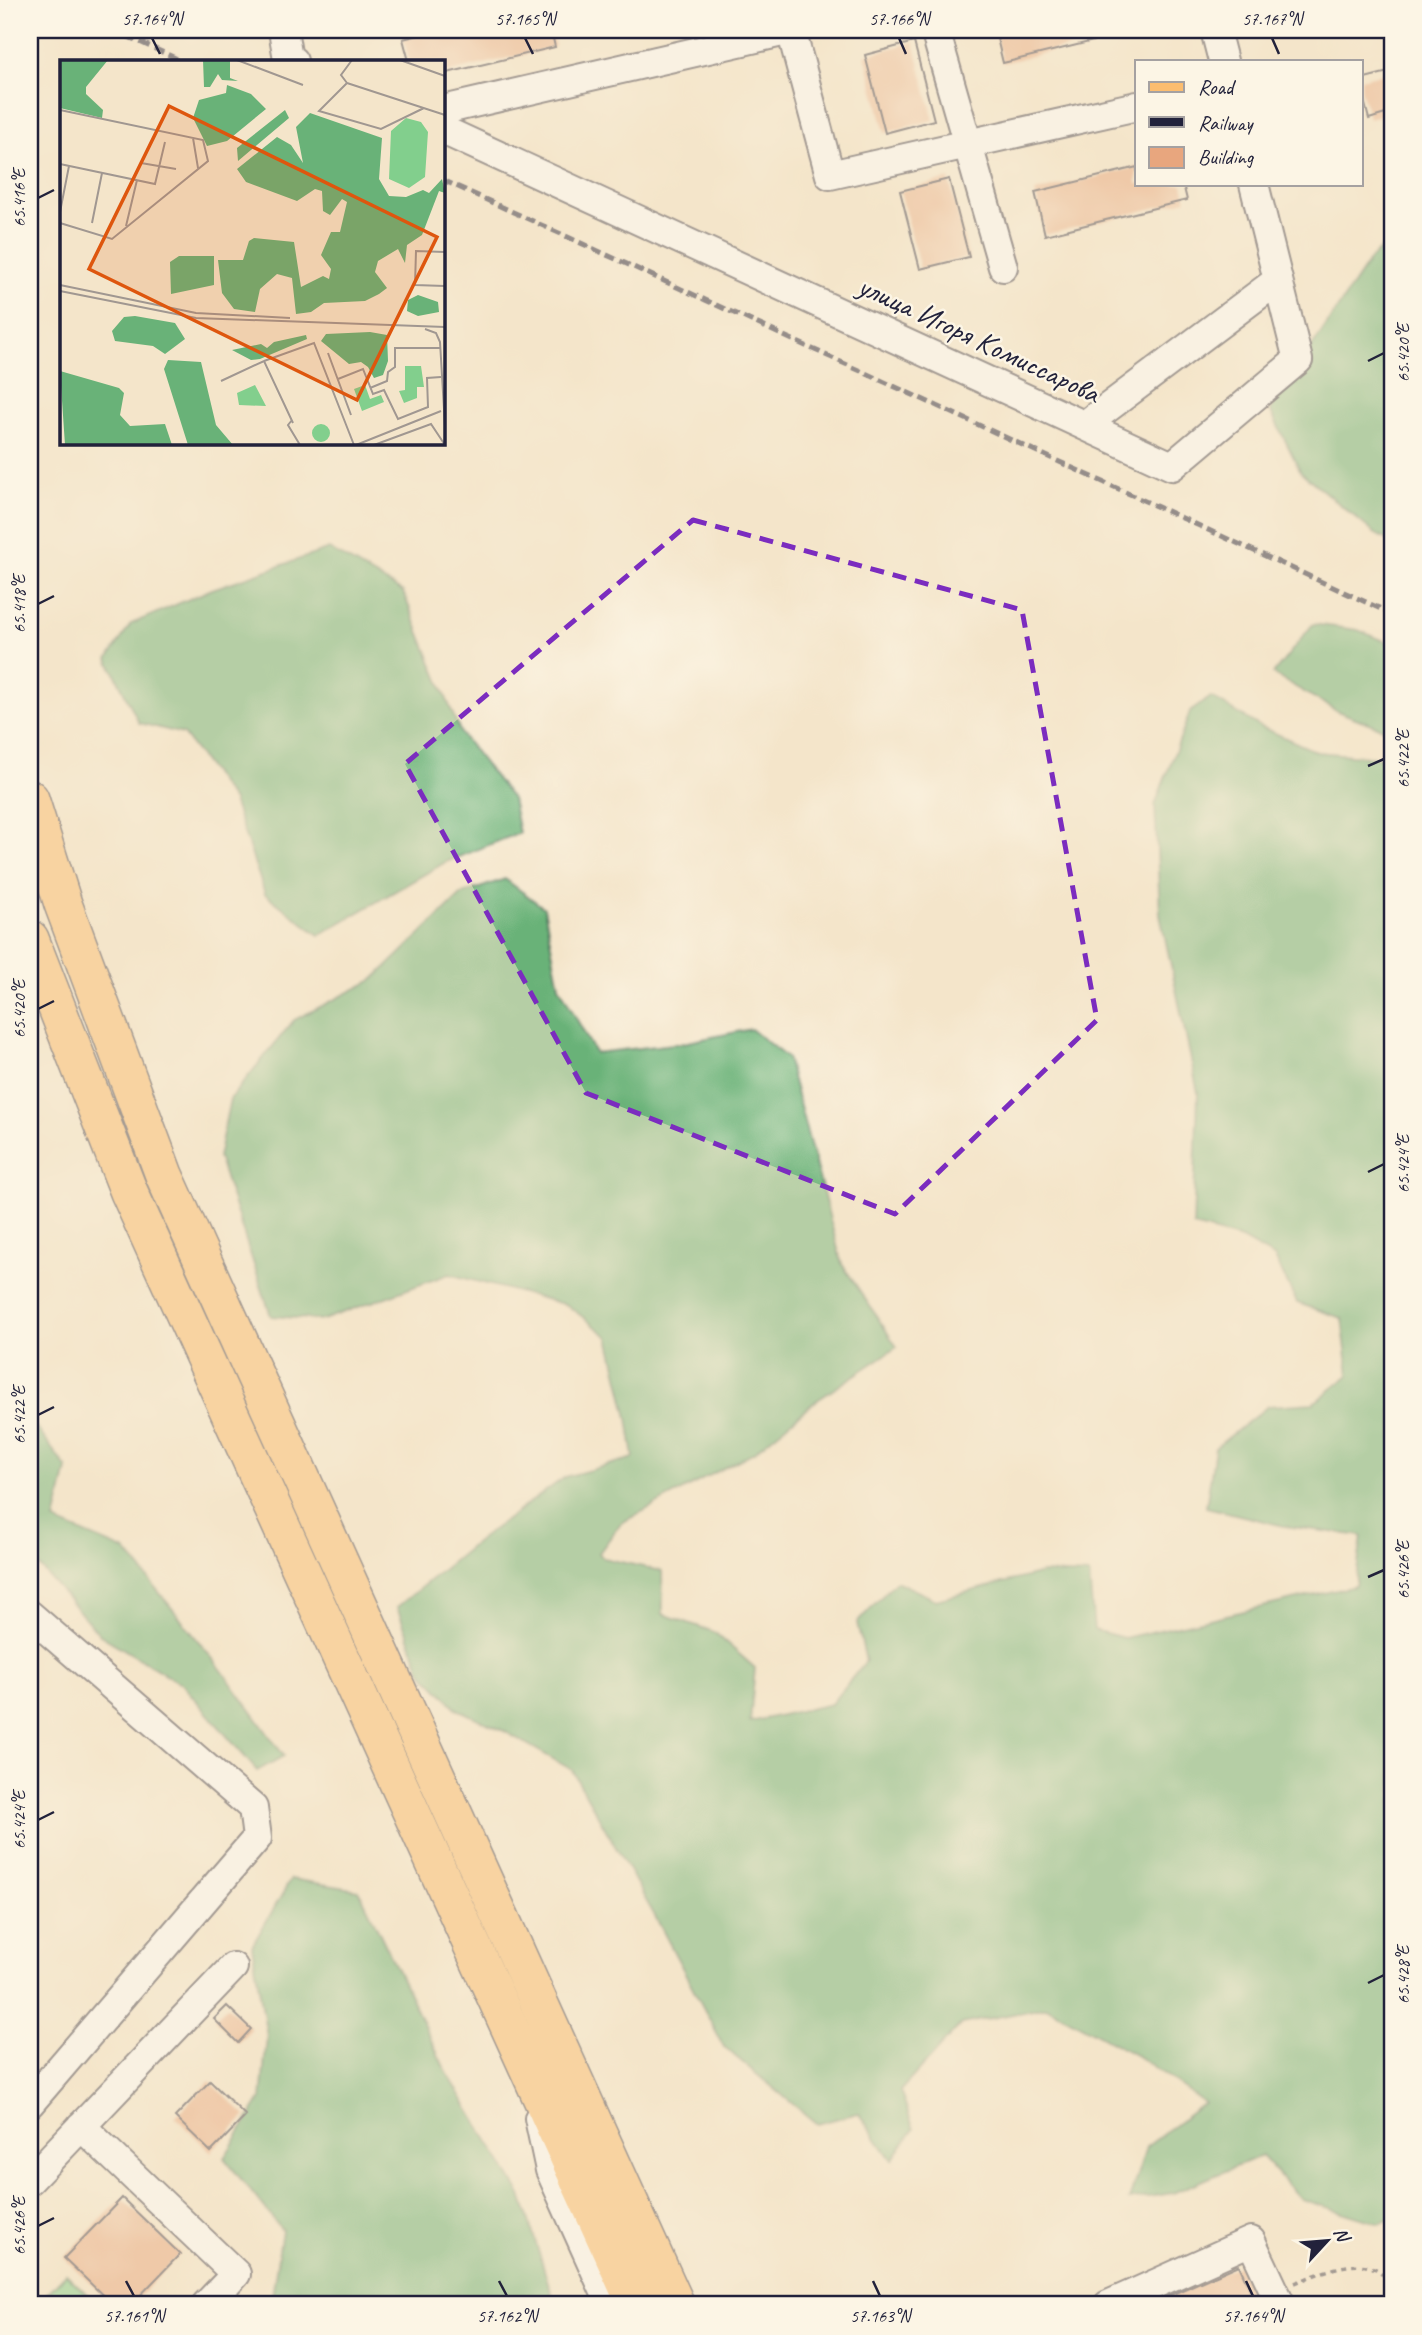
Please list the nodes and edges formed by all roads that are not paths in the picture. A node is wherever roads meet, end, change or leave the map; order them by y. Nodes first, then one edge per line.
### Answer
1 (283, 30) edge
2 (791, 30) edge
3 (935, 30) edge
4 (1215, 30) edge
5 (290, 60) edge
6 (1223, 60) edge
7 (1135, 106) edge
8 (444, 110) edge
9 (444, 130) edge
10 (968, 144) junction
11 (1254, 186) edge
12 (1003, 267) dead end
13 (1278, 280) junction
14 (1086, 424) junction
15 (30, 799) edge
16 (30, 939) edge
17 (30, 1615) edge
18 (233, 1967) dead end
19 (527, 2067) junction
20 (30, 2103) edge
21 (81, 2126) junction
22 (30, 2180) edge
23 (1278, 2299) edge
24 (206, 2305) edge
25 (611, 2305) edge
26 (636, 2305) edge
27 (676, 2305) edge
28 (1108, 2305) edge

1 - 5 street
2 - 8 street
2 - 10 street
3 - 10 street
4 - 6 street
7 - 10 street
9 - 14 street, улица Игоря Комиссарова
10 - 12 street
11 - 13 street, улица Игоря Комиссарова
13 - 14 street
13 - 14 street, улица Игоря Комиссарова
15 - 27 main road
16 - 19 main road
17 - 20 street
18 - 21 street
19 - 25 street
19 - 26 main road
21 - 22 street
21 - 24 street
23 - 28 street

